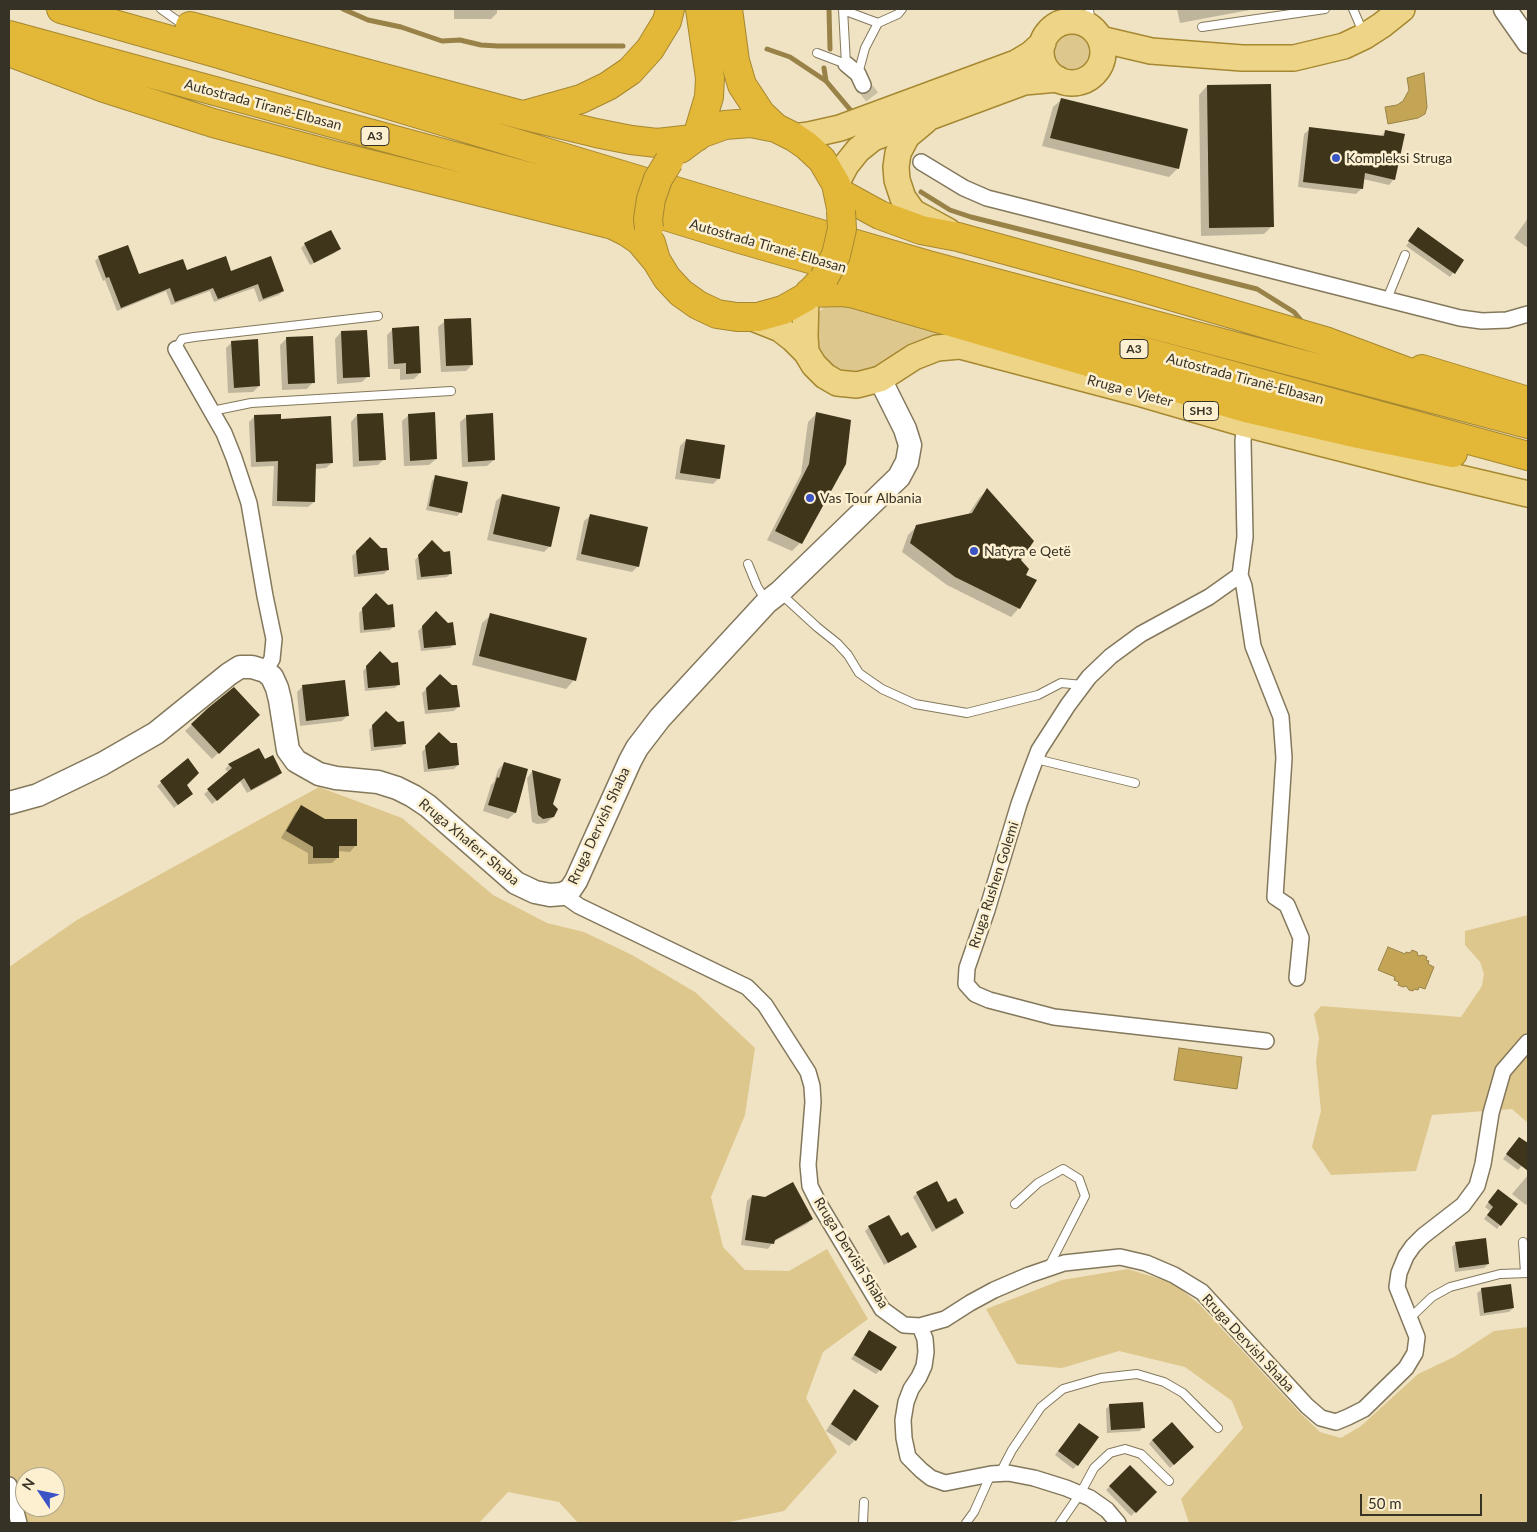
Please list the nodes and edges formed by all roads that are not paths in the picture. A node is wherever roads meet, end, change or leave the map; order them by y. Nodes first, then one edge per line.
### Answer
1 (61, 9) edge
2 (129, 9) edge
3 (670, 9) edge
4 (700, 9) edge
5 (728, 9) edge
6 (843, 9) edge
7 (902, 9) edge
8 (1325, 9) edge
9 (1353, 9) edge
10 (1402, 9) edge
11 (1505, 9) edge
12 (171, 16) edge
13 (1068, 16) edge
14 (878, 22) junction
15 (1093, 25) edge
16 (1202, 27) dead end
17 (9, 36) edge
18 (1365, 36) junction
19 (1528, 42) edge
20 (1043, 43) junction
21 (1151, 51) junction
22 (9, 52) edge
23 (817, 53) dead end
24 (846, 64) junction
25 (1098, 69) junction
26 (1058, 79) junction
27 (861, 80) joint
28 (522, 116) junction
29 (928, 118) junction
30 (785, 132) junction
31 (695, 138) junction
32 (921, 162) dead end
33 (839, 196) junction
34 (958, 237) junction
35 (1405, 255) dead end
36 (656, 260) junction
37 (813, 289) junction
38 (1387, 299) junction
39 (1528, 314) edge
40 (378, 316) dead end
41 (750, 317) junction
42 (1328, 342) junction
43 (176, 349) joint
44 (806, 352) junction
45 (880, 379) junction
46 (451, 392) dead end
47 (1528, 401) edge
48 (212, 411) junction
49 (1528, 417) edge
50 (1245, 424) junction
51 (1528, 424) edge
52 (1528, 456) edge
53 (1528, 470) edge
54 (1528, 494) edge
55 (748, 564) dead end
56 (1240, 575) junction
57 (774, 597) junction
58 (264, 671) junction
59 (1084, 684) junction
60 (1036, 759) junction
61 (1135, 783) dead end
62 (9, 803) edge
63 (562, 894) junction
64 (1297, 978) dead end
65 (1266, 1041) dead end
66 (1528, 1042) edge
67 (1015, 1204) dead end
68 (1523, 1242) dead end
69 (1047, 1269) junction
70 (1526, 1273) edge
71 (1409, 1319) junction
72 (920, 1326) junction
73 (1218, 1428) dead end
74 (996, 1473) junction
75 (1169, 1481) dead end
76 (9, 1485) edge
77 (1080, 1494) junction
78 (864, 1502) dead end
79 (19, 1523) edge
80 (864, 1523) edge
81 (966, 1523) edge
82 (1060, 1523) edge
83 (1118, 1523) edge

1 - 51 highway, Autostrada Tiranë-Elbasan / A3
2 - 12 highway
3 - 28 highway
4 - 31 highway
5 - 30 highway
6 - 14 lane
6 - 24 lane
7 - 14 lane
8 - 16 lane
9 - 18 lane
10 - 18 main road
11 - 19 street
12 - 28 highway
13 - 15 main road
13 - 20 main road
14 - 27 lane
15 - 21 main road
15 - 25 main road
17 - 52 highway, Autostrada Tiranë-Elbasan / A3
18 - 21 main road
20 - 26 main road
20 - 30 main road
21 - 25 main road
22 - 36 highway
23 - 24 lane
24 - 27 street
25 - 26 main road
26 - 29 main road
28 - 31 highway
29 - 33 main road
29 - 34 main road
30 - 31 highway
30 - 33 highway
31 - 36 highway, bridge
32 - 38 street
33 - 34 highway
33 - 37 highway, bridge
34 - 42 highway
35 - 38 lane
36 - 41 highway
37 - 41 highway
37 - 44 main road
37 - 53 highway
38 - 39 street
40 - 43 lane
41 - 44 main road, Rruga e Vjeter / SH3
42 - 47 highway
42 - 49 highway
43 - 48 street
44 - 45 main road, Rruga e Vjeter / SH3
45 - 50 main road, Rruga e Vjeter / SH3
45 - 57 street, Rruga Dervish Shaba
46 - 48 lane
48 - 58 street
50 - 54 main road, Rruga e Vjeter / SH3
50 - 56 street
55 - 57 lane
56 - 59 street, Rruga Rushen Golemi
56 - 64 street
57 - 59 lane
57 - 63 street, Rruga Dervish Shaba
58 - 62 street
58 - 63 street, Rruga Xhaferr Shaba
59 - 60 street, Rruga Rushen Golemi
60 - 61 lane
60 - 65 street, Rruga Rushen Golemi
63 - 72 street, Rruga Dervish Shaba
66 - 71 street, Rruga Dervish Shaba
67 - 69 lane
68 - 70 lane
69 - 71 street, Rruga Dervish Shaba
69 - 72 street, Rruga Dervish Shaba
70 - 71 lane
72 - 74 street
73 - 74 lane
74 - 77 street
74 - 81 lane
75 - 77 lane
76 - 79 street
77 - 82 lane
77 - 83 street
78 - 80 lane

